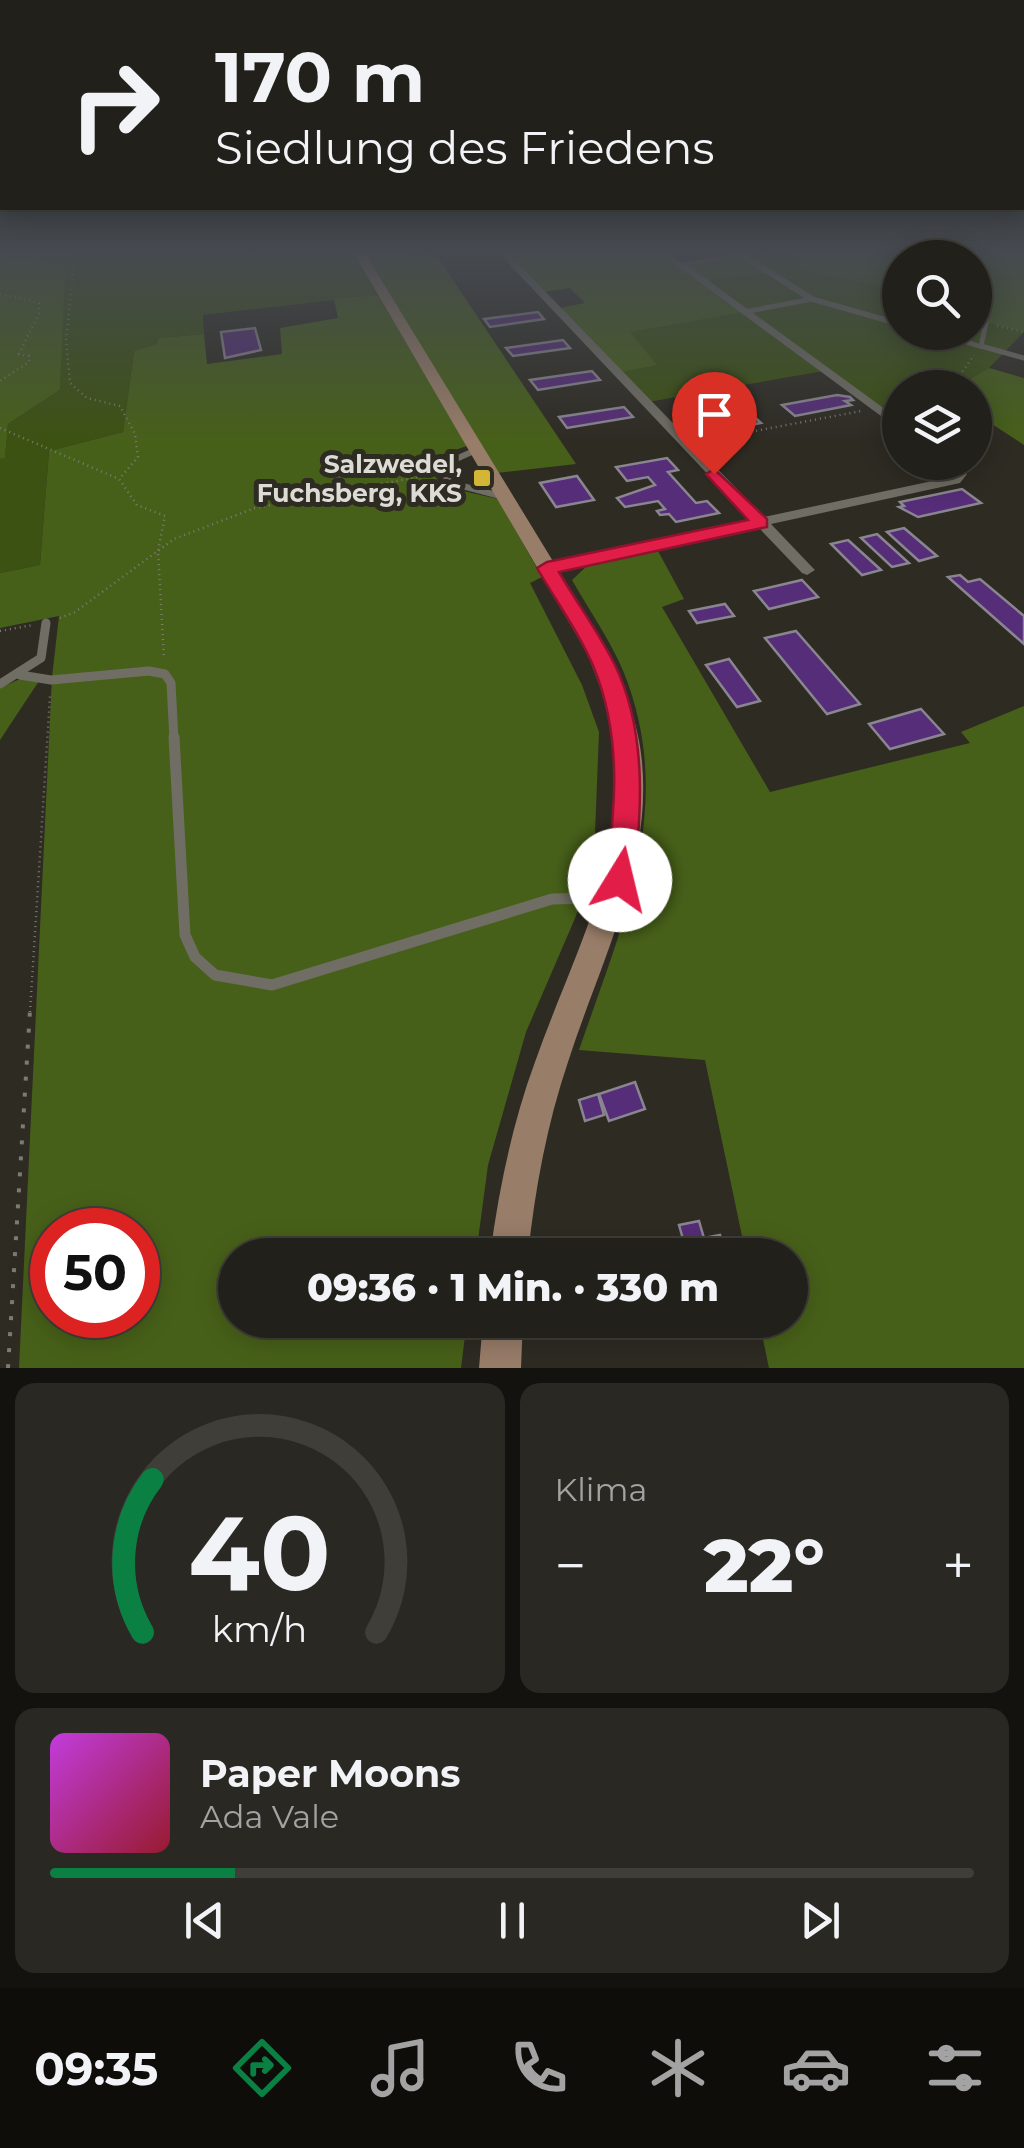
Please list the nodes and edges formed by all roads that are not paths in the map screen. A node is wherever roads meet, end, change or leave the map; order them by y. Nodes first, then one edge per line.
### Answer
1 (395, 314) edge
2 (561, 314) edge
3 (747, 314) edge
4 (992, 349) edge
5 (1024, 358) edge
6 (882, 412) edge
7 (476, 450) junction
8 (955, 480) edge
9 (504, 496) junction
10 (760, 523) junction
11 (547, 568) junction
12 (807, 570) dead end
13 (46, 623) road end
14 (20, 675) junction
15 (0, 684) edge
16 (612, 905) junction
17 (512, 1238) edge
18 (502, 1338) edge
19 (500, 1368) edge

1 - 7 main road
2 - 10 street
3 - 6 street
4 - 5 lane
7 - 9 main road
7 - 9 lane
8 - 10 street
9 - 11 main road
10 - 11 street
10 - 12 street
11 - 16 main road
13 - 14 lane
14 - 15 lane
14 - 16 lane
16 - 17 main road
18 - 19 main road

